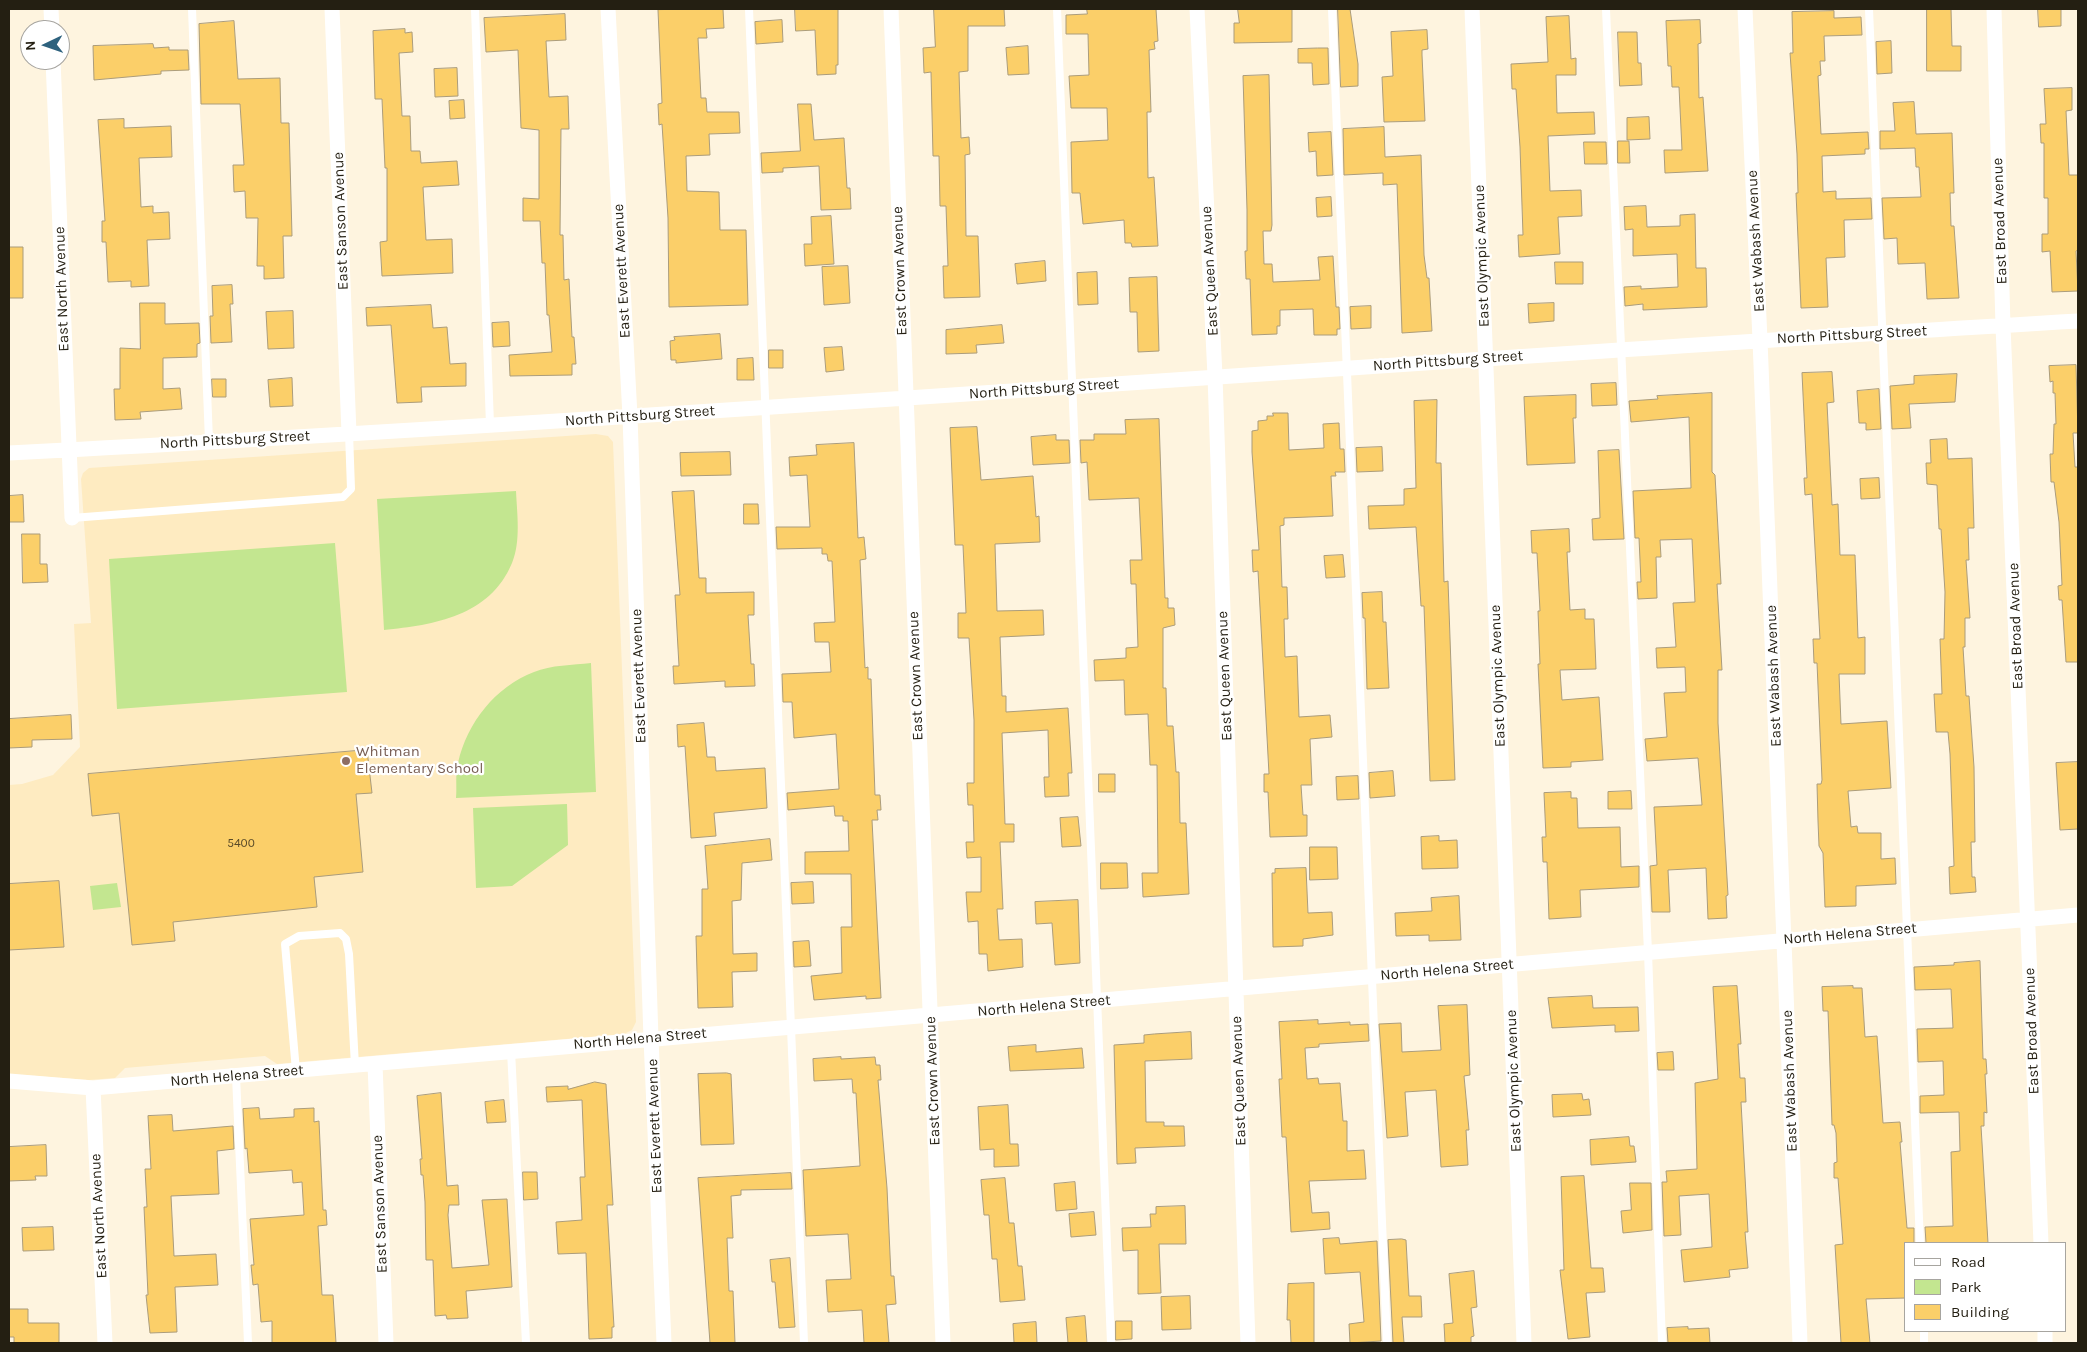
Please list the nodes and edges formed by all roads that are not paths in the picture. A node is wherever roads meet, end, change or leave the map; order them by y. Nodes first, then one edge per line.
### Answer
1 (192, 9) edge
2 (332, 9) edge
3 (475, 9) edge
4 (608, 9) edge
5 (749, 9) edge
6 (891, 9) edge
7 (1057, 9) edge
8 (1197, 9) edge
9 (1332, 9) edge
10 (1472, 9) edge
11 (1606, 9) edge
12 (1745, 9) edge
13 (1869, 9) edge
14 (1994, 9) edge
15 (53, 70) edge
16 (2078, 321) edge
17 (2004, 326) junction
18 (1883, 333) junction
19 (1760, 340) junction
20 (1623, 349) junction
21 (1486, 358) junction
22 (1347, 368) junction
23 (1215, 376) junction
24 (1072, 386) junction
25 (904, 398) junction
26 (766, 408) junction
27 (630, 416) junction
28 (490, 425) junction
29 (349, 433) junction
30 (209, 441) junction
31 (69, 450) junction
32 (9, 453) edge
33 (72, 518) joint
34 (2078, 915) edge
35 (2028, 919) junction
36 (1908, 929) junction
37 (1784, 939) junction
38 (1648, 952) junction
39 (1510, 965) junction
40 (1373, 977) junction
41 (1236, 989) junction
42 (1098, 1001) junction
43 (931, 1016) junction
44 (789, 1027) junction
45 (651, 1038) junction
46 (511, 1051) junction
47 (375, 1064) junction
48 (355, 1066) junction
49 (296, 1071) junction
50 (236, 1076) junction
51 (9, 1081) edge
52 (93, 1088) junction
53 (1920, 1242) edge
54 (2041, 1242) edge
55 (105, 1343) edge
56 (248, 1343) edge
57 (386, 1343) edge
58 (526, 1343) edge
59 (664, 1343) edge
60 (804, 1343) edge
61 (943, 1343) edge
62 (1112, 1343) edge
63 (1248, 1343) edge
64 (1387, 1343) edge
65 (1524, 1343) edge
66 (1662, 1343) edge
67 (1800, 1343) edge

1 - 30 lane
2 - 29 street, East Sanson Avenue
3 - 28 lane
4 - 27 street, East Everett Avenue
5 - 26 lane
6 - 25 street, East Crown Avenue
7 - 24 lane
8 - 23 street, East Queen Avenue
9 - 22 lane
10 - 21 street, East Olympic Avenue
11 - 20 lane
12 - 19 street, East Wabash Avenue
13 - 18 lane
14 - 17 street, East Broad Avenue
15 - 31 street, East North Avenue
16 - 17 street, North Pittsburg Street
17 - 18 street, North Pittsburg Street
17 - 35 street, East Broad Avenue
18 - 19 street, North Pittsburg Street
18 - 36 lane
19 - 20 street, North Pittsburg Street
19 - 37 street, East Wabash Avenue
20 - 21 street, North Pittsburg Street
20 - 38 lane
21 - 22 street, North Pittsburg Street
21 - 39 street, East Olympic Avenue
22 - 23 street, North Pittsburg Street
22 - 40 lane
23 - 24 street, North Pittsburg Street
23 - 41 street, East Queen Avenue
24 - 25 street, North Pittsburg Street
24 - 42 lane
25 - 26 street, North Pittsburg Street
25 - 43 street, East Crown Avenue
26 - 27 street, North Pittsburg Street
26 - 44 lane
27 - 28 street, North Pittsburg Street
27 - 45 street, East Everett Avenue
28 - 29 street, North Pittsburg Street
29 - 30 street, North Pittsburg Street
29 - 33 lane
30 - 31 street, North Pittsburg Street
31 - 32 street, North Pittsburg Street
31 - 33 street, East North Avenue
34 - 35 street, North Helena Street
35 - 36 street, North Helena Street
35 - 54 street, East Broad Avenue
36 - 37 street, North Helena Street
36 - 53 lane
37 - 38 street, North Helena Street
37 - 67 street, East Wabash Avenue
38 - 39 street, North Helena Street
38 - 66 lane
39 - 40 street, North Helena Street
39 - 65 street, East Olympic Avenue
40 - 41 street, North Helena Street
40 - 64 lane
41 - 42 street, North Helena Street
41 - 63 street, East Queen Avenue
42 - 43 street, North Helena Street
42 - 62 lane
43 - 44 street, North Helena Street
43 - 61 street, East Crown Avenue
44 - 45 street, North Helena Street
44 - 60 lane
45 - 46 street, North Helena Street
45 - 59 street, East Everett Avenue
46 - 47 street, North Helena Street
46 - 58 lane
47 - 48 street, North Helena Street
47 - 57 street, East Sanson Avenue
48 - 49 street, North Helena Street
48 - 49 lane
49 - 50 street, North Helena Street
50 - 52 street, North Helena Street
50 - 56 lane
51 - 52 street, North Helena Street
52 - 55 street, East North Avenue

